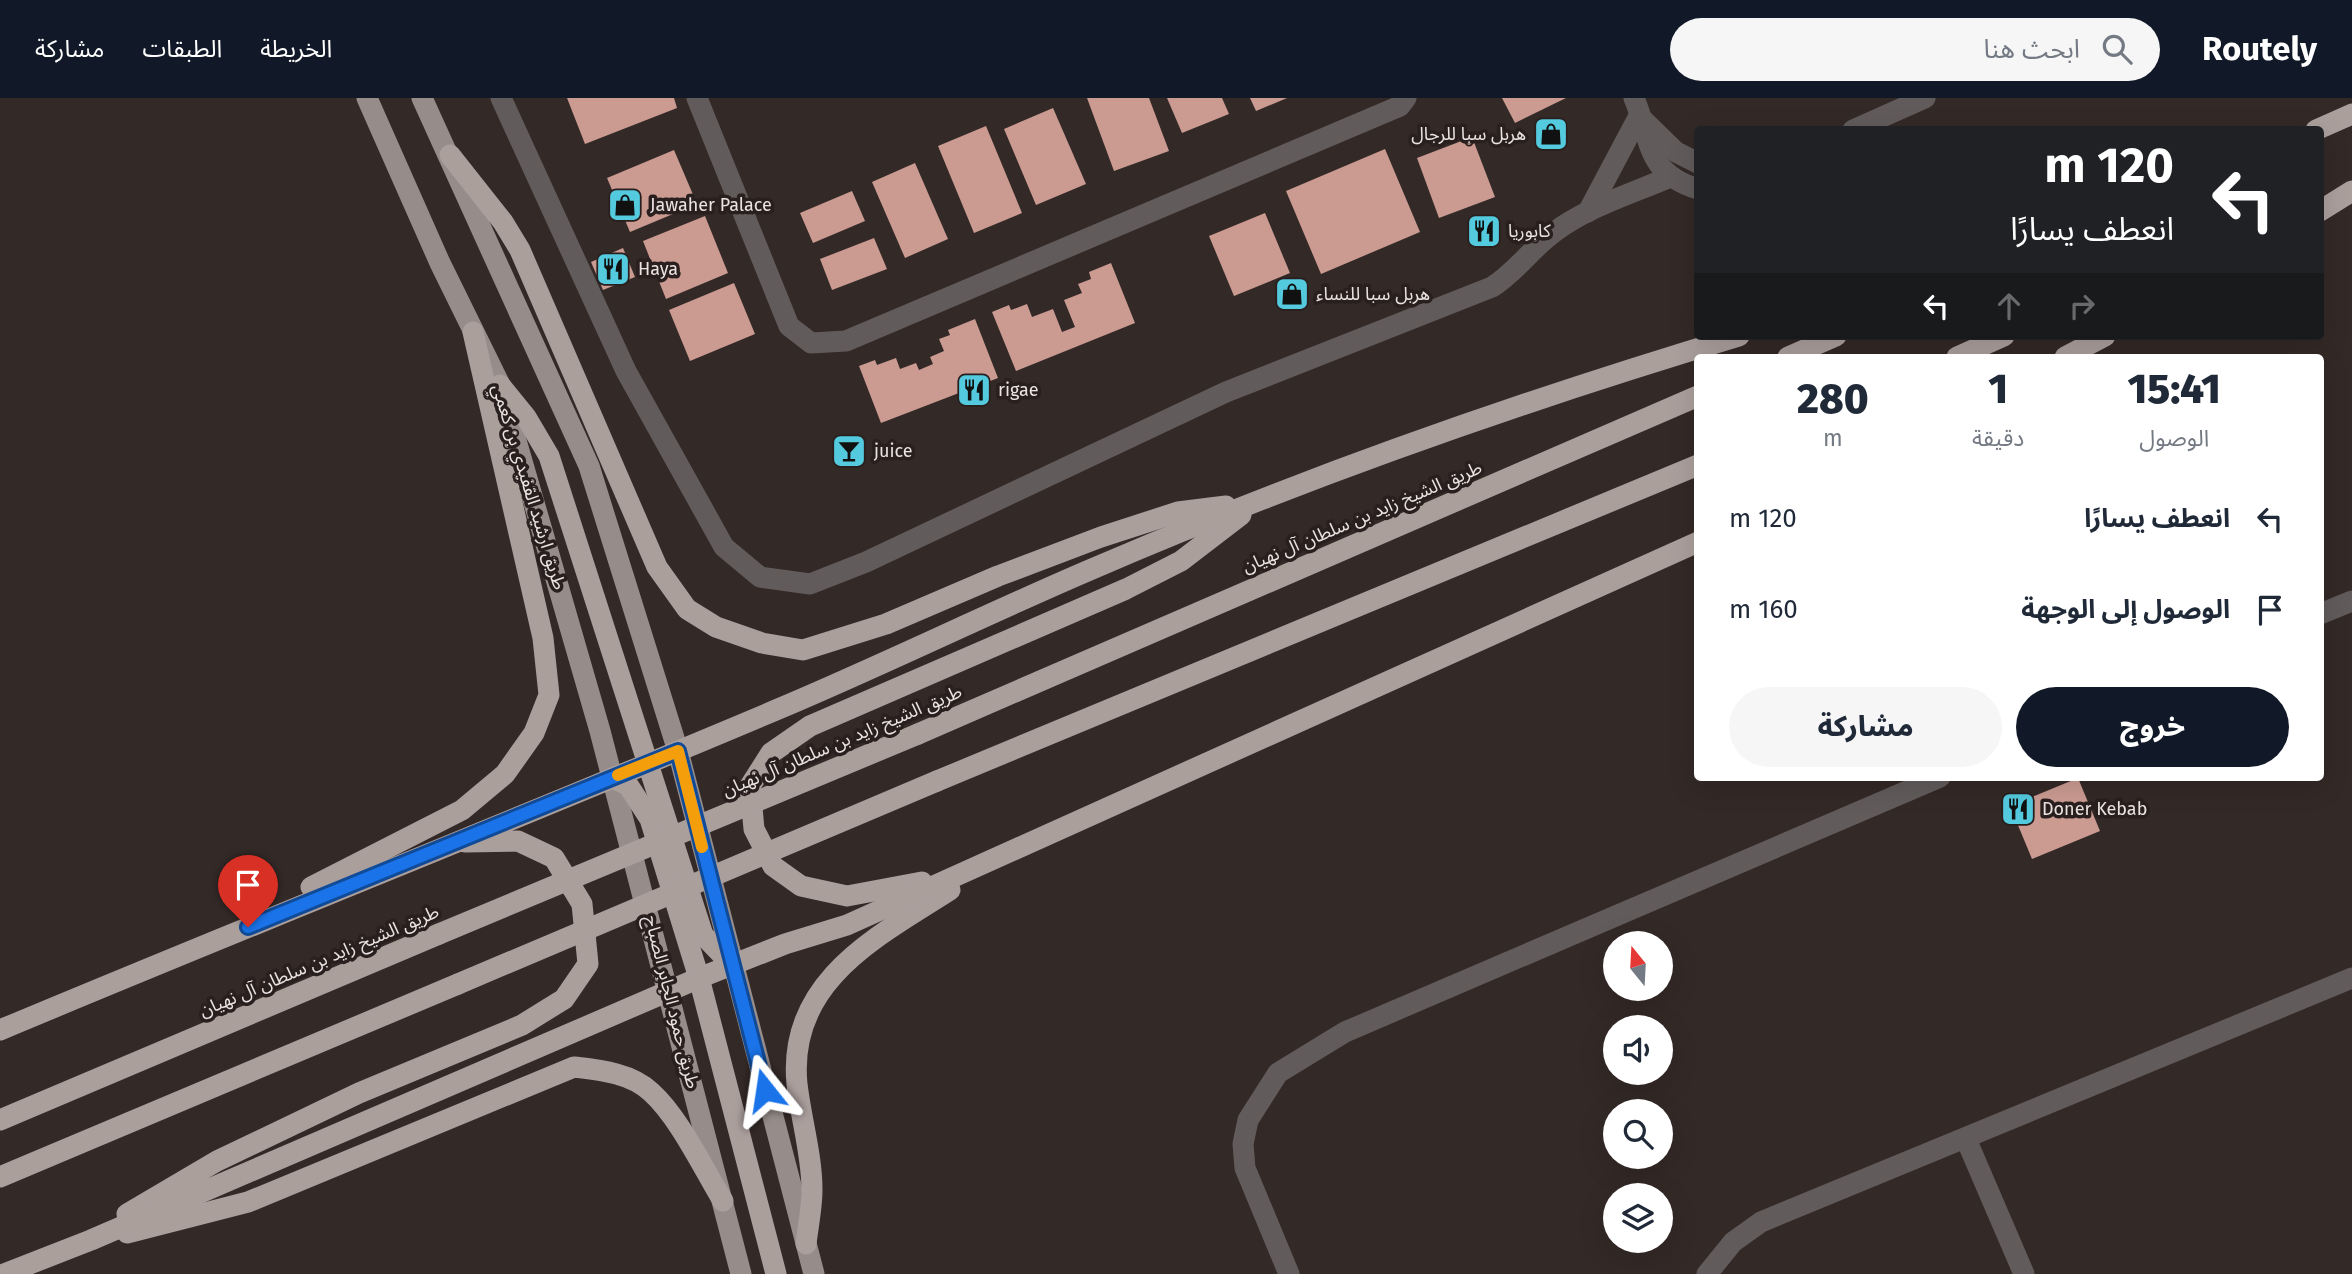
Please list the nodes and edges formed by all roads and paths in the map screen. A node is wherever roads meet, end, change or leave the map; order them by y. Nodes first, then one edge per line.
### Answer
1 (500, 98) edge
2 (697, 98) edge
3 (1406, 98) edge
4 (1925, 98) edge
5 (423, 100) edge
6 (369, 102) edge
7 (1637, 107) edge
8 (2352, 114) edge
9 (1862, 126) edge
10 (2324, 126) edge
11 (450, 155) junction
12 (1694, 161) edge
13 (1670, 177) junction
14 (2352, 183) edge
15 (1694, 187) edge
16 (2352, 191) edge
17 (2324, 195) edge
18 (2324, 208) edge
19 (1588, 212) junction
20 (473, 332) junction
21 (1725, 340) edge
22 (1827, 340) edge
23 (1995, 340) edge
24 (2097, 340) edge
25 (1795, 354) edge
26 (1964, 354) edge
27 (2071, 354) edge
28 (500, 385) junction
29 (1694, 398) edge
30 (1694, 467) edge
31 (1256, 502) junction
32 (1694, 544) edge
33 (2352, 601) edge
34 (2324, 612) edge
35 (600, 731) joint
36 (678, 751) junction
37 (646, 763) junction
38 (612, 778) junction
39 (1932, 781) edge
40 (451, 843) junction
41 (1005, 856) junction
42 (962, 873) junction
43 (172, 958) junction
44 (732, 965) junction
45 (699, 978) junction
46 (2352, 978) edge
47 (670, 990) junction
48 (0, 1030) edge
49 (0, 1120) edge
50 (1966, 1139) junction
51 (0, 1177) edge
52 (723, 1201) junction
53 (91, 1240) junction
54 (806, 1244) junction
55 (4, 1274) edge
56 (741, 1274) edge
57 (776, 1274) edge
58 (814, 1274) edge
59 (1289, 1274) edge
60 (1707, 1274) edge
61 (2024, 1274) edge

1 - 19 street
2 - 3 street
4 - 9 street
5 - 11 main road
6 - 20 main road, طريق ارشيد القفيدي بن كعمي
7 - 12 street
7 - 13 street
7 - 19 street
8 - 10 highway
11 - 31 highway
11 - 36 main road
13 - 15 street
13 - 19 street
14 - 17 highway
16 - 18 highway
20 - 28 main road, طريق ارشيد القفيدي بن كعمي
20 - 43 highway
21 - 31 highway
22 - 25 highway
23 - 26 highway
24 - 27 highway
28 - 35 main road, طريق ارشيد القفيدي بن كعمي
28 - 37 highway
29 - 49 highway, طريق الشيخ زايد بن سلطان آل نهيان, bridge
30 - 51 highway, bridge
31 - 36 highway
31 - 42 highway
32 - 41 highway
33 - 34 street
35 - 38 main road, طريق حمود الجابر الصباح
36 - 37 highway
36 - 44 main road
37 - 38 highway
37 - 44 highway
38 - 40 highway
38 - 45 highway
38 - 47 main road, طريق حمود الجابر الصباح
39 - 59 street
40 - 43 highway
40 - 53 highway
41 - 42 highway
41 - 54 highway
42 - 44 highway
43 - 48 highway
44 - 45 highway
44 - 54 main road
45 - 47 highway
45 - 57 highway
46 - 50 street
47 - 52 main road, طريق حمود الجابر الصباح
47 - 53 highway
50 - 60 street
50 - 61 street
52 - 53 highway
52 - 56 main road, طريق حمود الجابر الصباح
53 - 55 highway
54 - 58 main road

